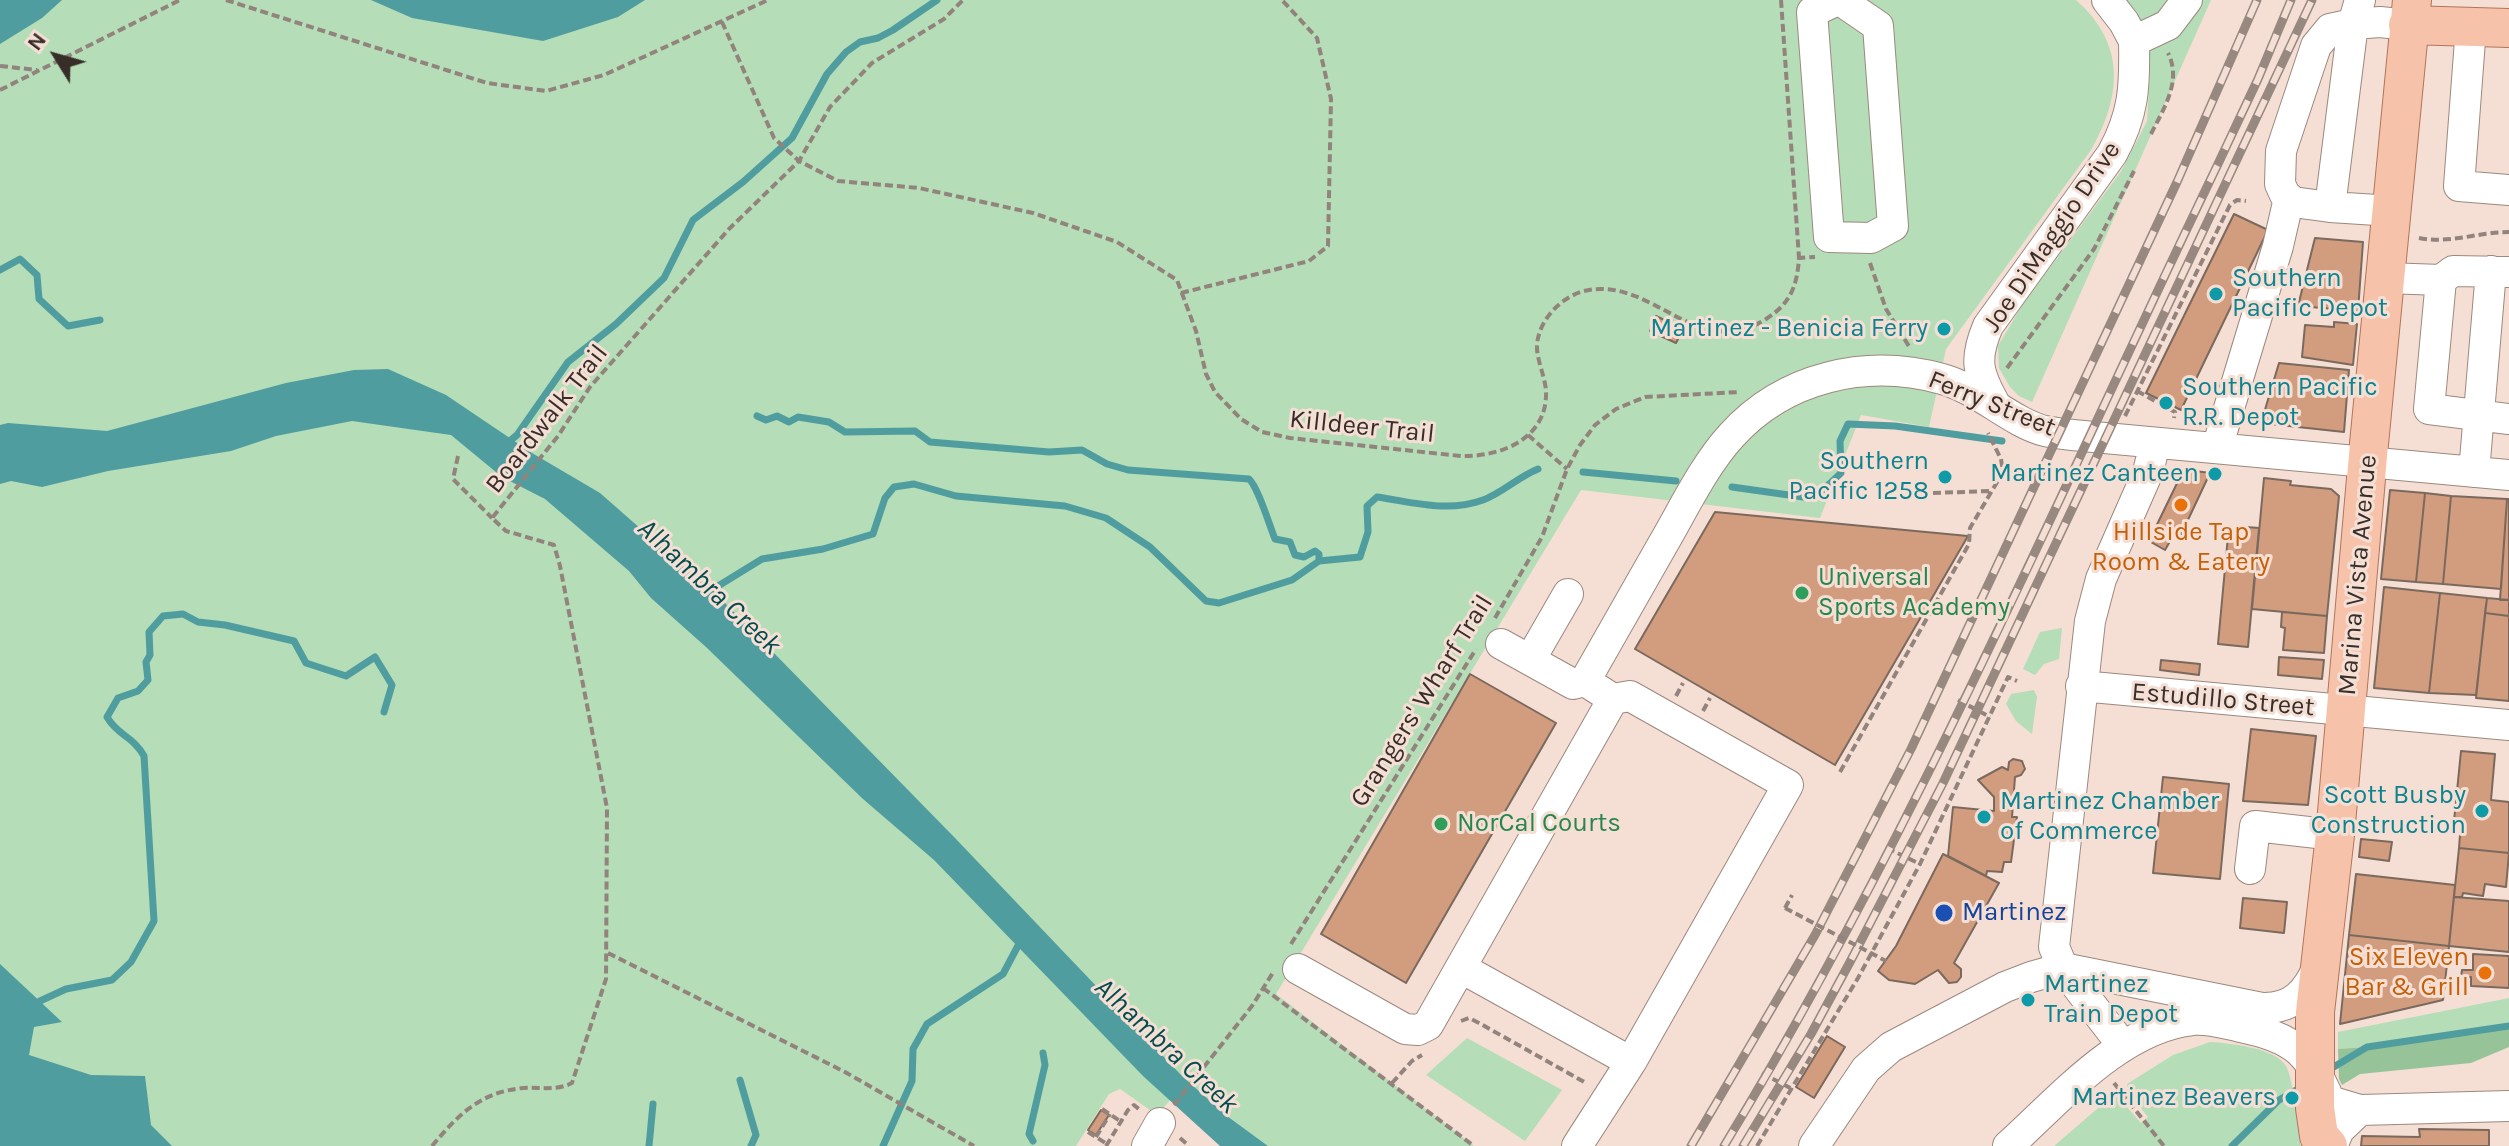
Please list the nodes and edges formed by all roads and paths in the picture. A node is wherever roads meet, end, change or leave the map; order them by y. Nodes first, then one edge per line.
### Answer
1 (180, 0) edge
2 (226, 0) edge
3 (768, 0) edge
4 (963, 0) edge
5 (1282, 0) edge
6 (1781, 0) edge
7 (1839, 0) edge
8 (2107, 0) edge
9 (2187, 0) edge
10 (2356, 12) edge
11 (2410, 12) edge
12 (722, 22) junction
13 (2471, 27) junction
14 (2509, 28) edge
15 (2134, 41) junction
16 (2166, 48) dead end
17 (0, 66) edge
18 (38, 70) junction
19 (0, 90) edge
20 (2147, 143) dead end
21 (799, 161) junction
22 (2135, 169) dead end
23 (2509, 190) edge
24 (2289, 198) junction
25 (2246, 201) dead end
26 (2330, 207) junction
27 (2404, 224) junction
28 (2509, 232) edge
29 (2480, 235) junction
30 (1867, 255) dead end
31 (1826, 257) dead end
32 (1799, 258) junction
33 (2493, 263) edge
34 (2386, 278) junction
35 (2441, 280) junction
36 (1181, 293) junction
37 (1915, 355) dead end
38 (2496, 369) edge
39 (2003, 373) dead end
40 (2137, 391) junction
41 (1747, 392) dead end
42 (1990, 416) junction
43 (2494, 417) edge
44 (2120, 420) dead end
45 (1528, 435) junction
46 (2164, 435) junction
47 (2217, 448) junction
48 (458, 456) dead end
49 (2367, 463) junction
50 (1567, 469) junction
51 (2474, 472) junction
52 (2509, 475) edge
53 (1992, 491) junction
54 (1933, 493) dead end
55 (492, 518) junction
56 (1568, 594) dead end
57 (1492, 635) junction
58 (1530, 660) junction
59 (1585, 681) junction
60 (2017, 681) dead end
61 (2081, 686) junction
62 (1613, 699) junction
63 (1958, 700) dead end
64 (2346, 710) junction
65 (1990, 717) junction
66 (2509, 725) edge
67 (1840, 772) dead end
68 (2335, 835) junction
69 (1887, 848) dead end
70 (1920, 864) junction
71 (2250, 869) dead end
72 (1792, 895) dead end
73 (608, 953) junction
74 (1886, 961) dead end
75 (1287, 962) junction
76 (2320, 963) junction
77 (2063, 968) junction
78 (1463, 969) junction
79 (1263, 988) junction
80 (2201, 994) junction
81 (1458, 1022) dead end
82 (2123, 1046) junction
83 (1425, 1054) dead end
84 (1631, 1062) junction
85 (1762, 1073) dead end
86 (1591, 1074) dead end
87 (2315, 1074) junction
88 (1392, 1083) junction
89 (2114, 1083) dead end
90 (1792, 1089) junction
91 (2509, 1106) edge
92 (1102, 1109) dead end
93 (2360, 1110) junction
94 (1110, 1114) junction
95 (1120, 1121) dead end
96 (1159, 1126) edge
97 (1088, 1132) dead end
98 (1096, 1137) junction
99 (1107, 1144) dead end
100 (432, 1146) edge
101 (974, 1146) edge
102 (1474, 1146) edge
103 (1577, 1146) edge
104 (1757, 1146) edge
105 (1814, 1146) edge
106 (2008, 1146) edge
107 (2164, 1146) edge
108 (2330, 1146) edge

1 - 18 path
2 - 12 path
3 - 12 path
4 - 21 path, Boardwalk Trail
5 - 36 path
6 - 32 path
7 - 7 street
8 - 15 street
9 - 15 street
10 - 11 street
10 - 24 street
10 - 26 street
11 - 13 main road
11 - 27 main road, Marina Vista Avenue
12 - 21 path, Killdeer Trail
13 - 14 main road
13 - 23 street
15 - 42 street, Joe DiMaggio Drive
16 - 20 path
17 - 18 path
18 - 19 path
21 - 36 path, Killdeer Trail
21 - 55 path, Boardwalk Trail
22 - 39 path
24 - 26 street
24 - 47 street
25 - 40 path
26 - 27 street
27 - 29 path
27 - 34 main road, Marina Vista Avenue
28 - 29 path
29 - 33 path
30 - 37 path
31 - 32 path
32 - 45 path
33 - 35 street
33 - 38 street
34 - 35 street
34 - 49 main road, Marina Vista Avenue
35 - 43 street
36 - 45 path, Killdeer Trail
38 - 43 street
40 - 44 path
40 - 46 path
41 - 50 path, Grangers' Wharf Trail
42 - 46 street, Ferry Street
42 - 53 path
42 - 59 street, Ferry Street
43 - 51 street
45 - 50 path
46 - 47 street, Ferry Street
46 - 61 street
47 - 49 street, Ferry Street
48 - 55 path
49 - 51 street, Ferry Street
49 - 64 main road, Marina Vista Avenue
50 - 57 path, Grangers' Wharf Trail
51 - 52 street, Ferry Street
53 - 54 path
53 - 67 path
55 - 73 path, Boardwalk Trail
56 - 58 street
57 - 58 street
57 - 75 path, Grangers' Wharf Trail
58 - 59 street
59 - 62 street
60 - 65 path
61 - 64 street, Estudillo Street
61 - 77 street
62 - 78 street
62 - 84 street
63 - 65 path
64 - 66 street, Estudillo Street
64 - 68 main road, Marina Vista Avenue
65 - 70 path
68 - 71 street
68 - 76 main road, Marina Vista Avenue
69 - 70 path
70 - 90 path
72 - 74 path, bridge
73 - 100 path, Boardwalk Trail
73 - 101 path
75 - 78 street
75 - 79 path, Grangers' Wharf Trail
76 - 80 street
76 - 87 main road, Marina Vista Avenue
77 - 80 street
77 - 82 street
77 - 105 street
78 - 84 street
79 - 88 path
79 - 96 path, Grangers' Wharf Trail
80 - 82 street
81 - 86 path
82 - 87 street
82 - 106 street
83 - 88 path
84 - 103 street
85 - 90 path
87 - 93 street
87 - 108 main road, Marina Vista Avenue
88 - 102 path
89 - 107 path
90 - 104 path
91 - 93 street
92 - 94 path
93 - 108 street
94 - 95 path
94 - 98 path
97 - 98 path
98 - 99 path

